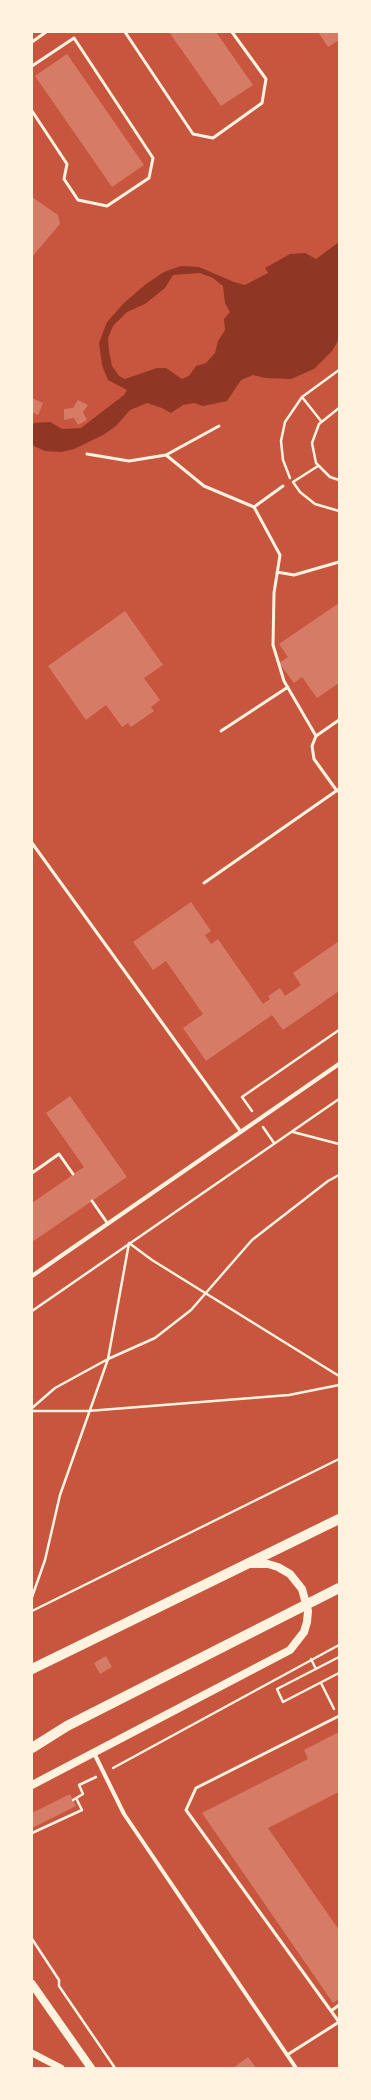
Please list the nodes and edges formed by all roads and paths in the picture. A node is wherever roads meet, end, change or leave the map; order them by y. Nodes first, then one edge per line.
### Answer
1 (46, 32) edge
2 (125, 32) edge
3 (232, 32) edge
4 (32, 42) edge
5 (32, 66) edge
6 (32, 111) edge
7 (339, 370) edge
8 (302, 397) junction
9 (339, 408) edge
10 (321, 421) junction
11 (220, 426) dead end
12 (87, 454) dead end
13 (166, 455) junction
14 (318, 466) junction
15 (339, 480) edge
16 (293, 482) junction
17 (283, 486) dead end
18 (254, 507) junction
19 (339, 511) edge
20 (339, 562) edge
21 (277, 572) junction
22 (288, 686) junction
23 (339, 720) edge
24 (221, 731) dead end
25 (316, 736) junction
26 (338, 790) edge
27 (32, 843) edge
28 (204, 882) dead end
29 (339, 1030) edge
30 (339, 1064) edge
31 (339, 1100) edge
32 (258, 1120) junction
33 (293, 1131) junction
34 (242, 1132) junction
35 (274, 1143) junction
36 (339, 1144) edge
37 (32, 1173) edge
38 (73, 1174) dead end
39 (339, 1176) edge
40 (92, 1201) dead end
41 (108, 1224) junction
42 (129, 1243) junction
43 (32, 1276) edge
44 (205, 1292) junction
45 (32, 1311) edge
46 (108, 1359) junction
47 (339, 1376) edge
48 (339, 1385) edge
49 (32, 1410) edge
50 (88, 1411) junction
51 (339, 1459) edge
52 (339, 1519) edge
53 (244, 1565) junction
54 (339, 1588) edge
55 (32, 1597) edge
56 (307, 1604) junction
57 (32, 1611) edge
58 (339, 1645) edge
59 (339, 1657) edge
60 (311, 1659) junction
61 (32, 1669) edge
62 (316, 1669) junction
63 (339, 1673) edge
64 (321, 1682) junction
65 (338, 1716) edge
66 (32, 1748) edge
67 (94, 1753) junction
68 (104, 1773) junction
69 (32, 1785) edge
70 (32, 1833) edge
71 (32, 1939) edge
72 (32, 1984) edge
73 (339, 2005) edge
74 (331, 2011) junction
75 (339, 2022) edge
76 (32, 2052) edge
77 (287, 2055) junction
78 (61, 2068) edge
79 (91, 2068) edge
80 (115, 2068) edge
81 (296, 2068) edge

1 - 4 lane
2 - 3 lane
5 - 6 lane
7 - 8 path
8 - 10 path
8 - 16 path
9 - 10 path
10 - 14 path
11 - 13 lane
12 - 13 lane
13 - 18 lane
14 - 15 path
14 - 16 path
16 - 19 path
17 - 18 lane
18 - 21 lane
20 - 21 lane
21 - 22 lane
22 - 24 lane
22 - 25 lane
23 - 25 lane
25 - 26 lane
26 - 28 lane
27 - 34 lane
29 - 32 path
30 - 32 street
31 - 33 path
32 - 34 street
32 - 35 path
33 - 35 path
33 - 36 path
34 - 41 street
35 - 42 path
37 - 38 lane
39 - 44 path
40 - 41 lane
41 - 43 street
42 - 44 path
42 - 45 path
42 - 46 path
44 - 46 path
44 - 47 path
46 - 49 path
46 - 50 path
48 - 50 path
49 - 50 path
50 - 55 path
51 - 57 path
52 - 53 main road
53 - 56 main road
53 - 61 main road
54 - 56 main road
56 - 66 main road
56 - 67 main road
58 - 60 path
59 - 62 path
60 - 62 path
60 - 68 path
62 - 64 path
63 - 64 path
64 - 65 path
65 - 74 lane
67 - 68 street
67 - 69 main road
68 - 70 path
68 - 77 street
71 - 80 path
72 - 79 main road
73 - 74 lane
74 - 75 lane
75 - 77 lane
76 - 78 street
77 - 81 street

